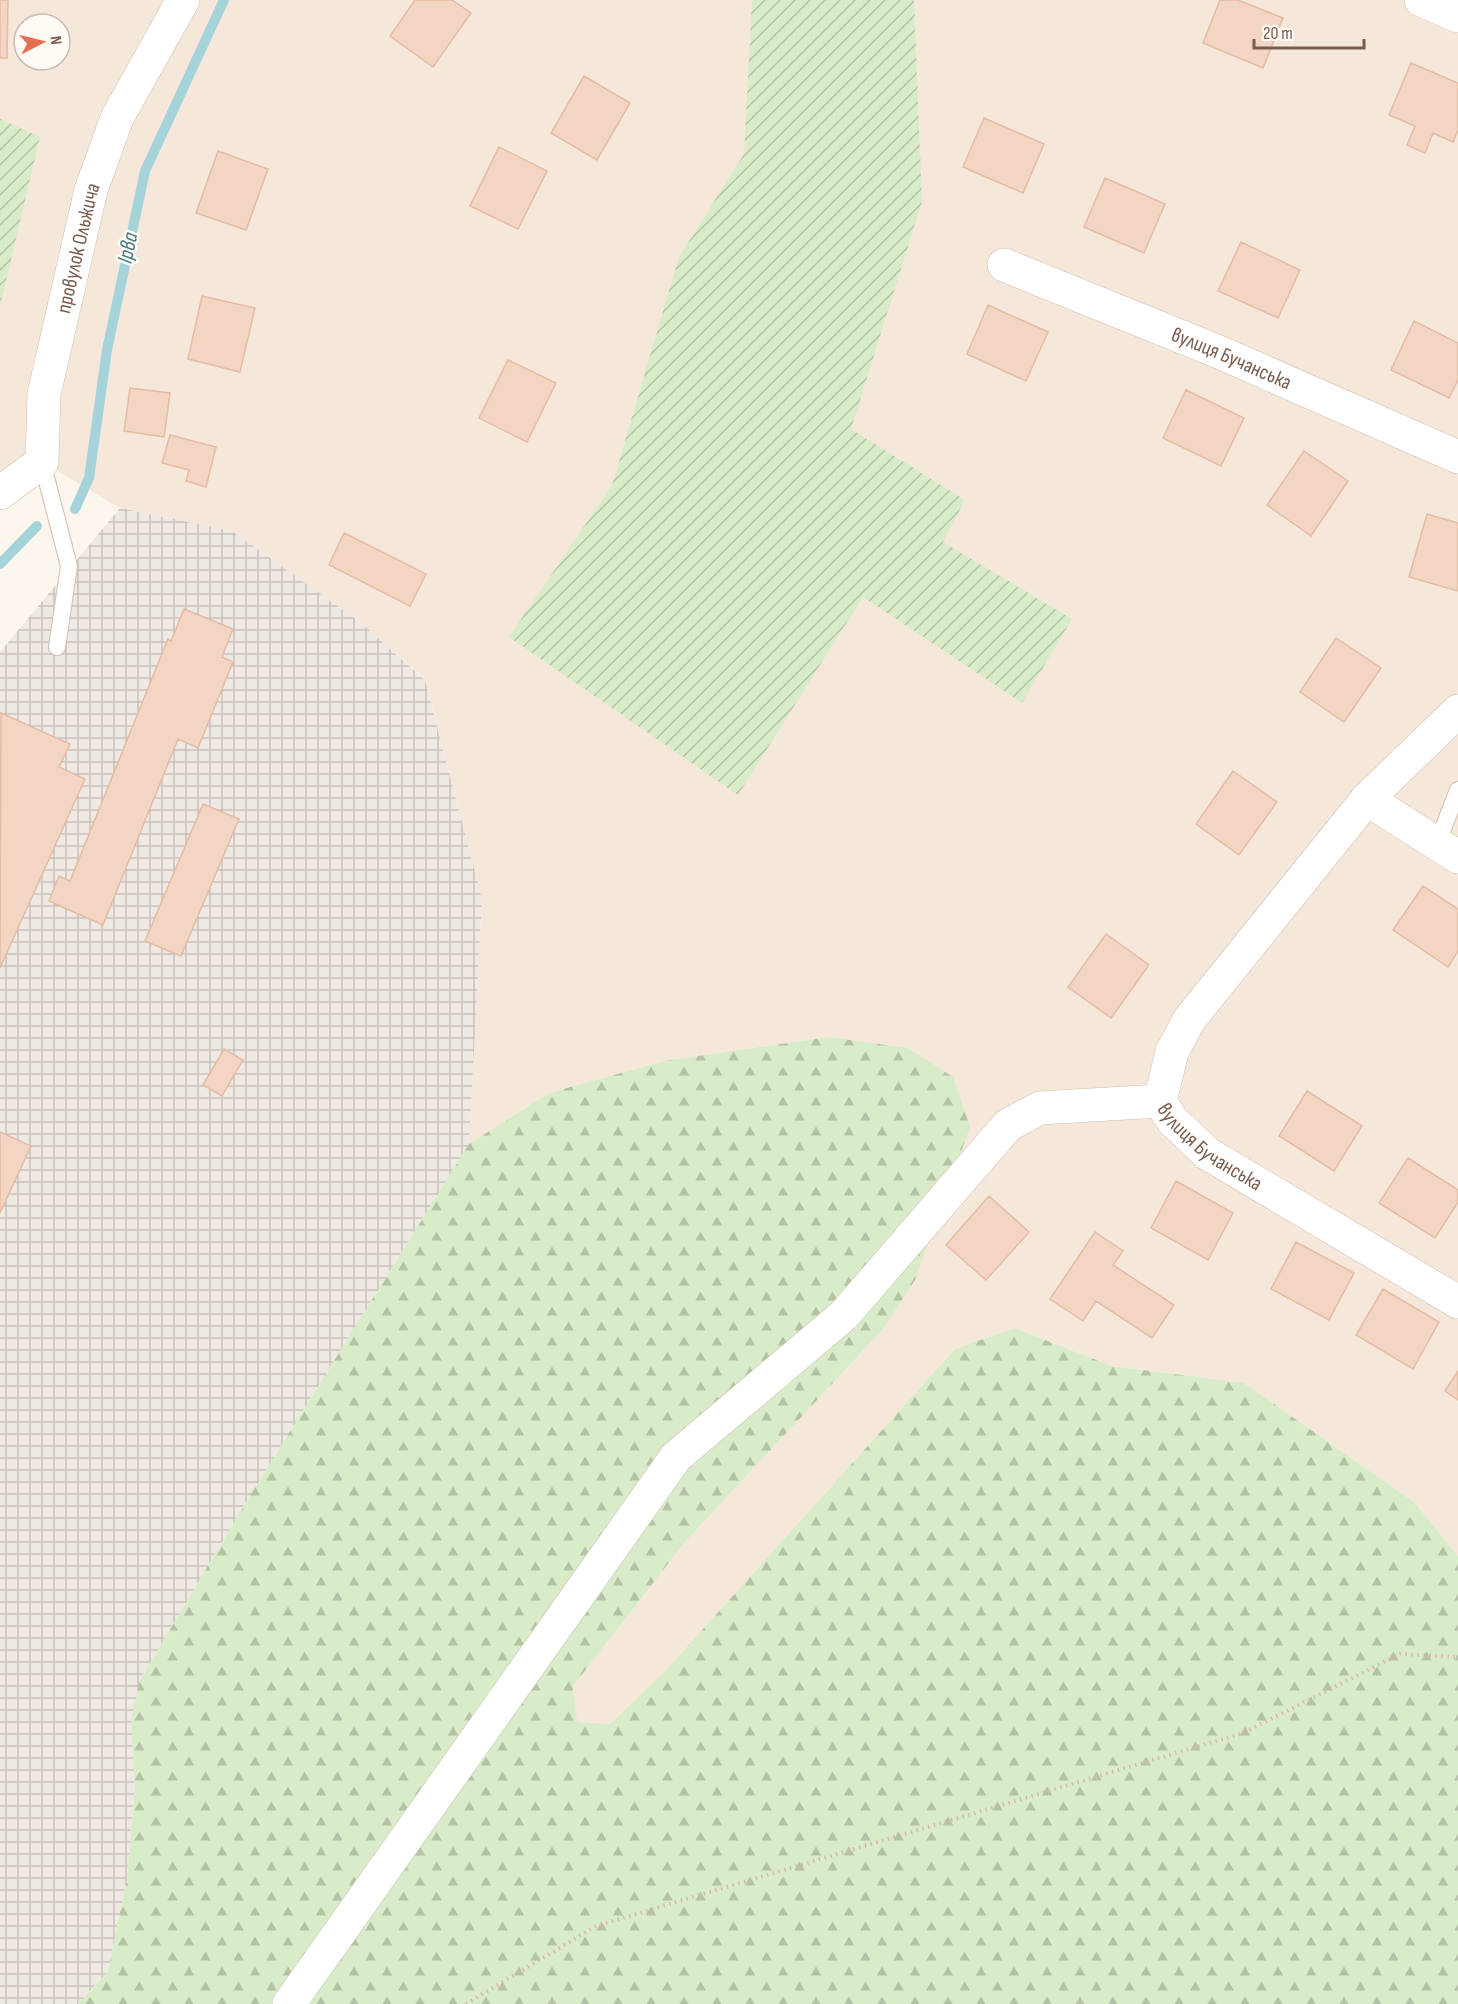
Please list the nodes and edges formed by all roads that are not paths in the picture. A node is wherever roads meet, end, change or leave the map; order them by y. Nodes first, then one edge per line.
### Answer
1 (183, 0) edge
2 (1421, 0) edge
3 (1458, 16) edge
4 (1004, 265) dead end
5 (1458, 457) edge
6 (42, 462) junction
7 (0, 493) edge
8 (57, 647) dead end
9 (1458, 711) edge
10 (1458, 790) edge
11 (1367, 799) junction
12 (1448, 850) edge
13 (1160, 1101) junction
14 (1458, 1302) edge
15 (289, 2004) edge

1 - 6 street, провулок Ольжича
2 - 3 street
4 - 5 street, вулиця Бучанська
6 - 7 street
6 - 8 lane
9 - 11 street, вулиця Бучанська
10 - 12 lane
11 - 12 street
11 - 13 street, вулиця Бучанська
13 - 14 street, вулиця Бучанська
13 - 15 street

